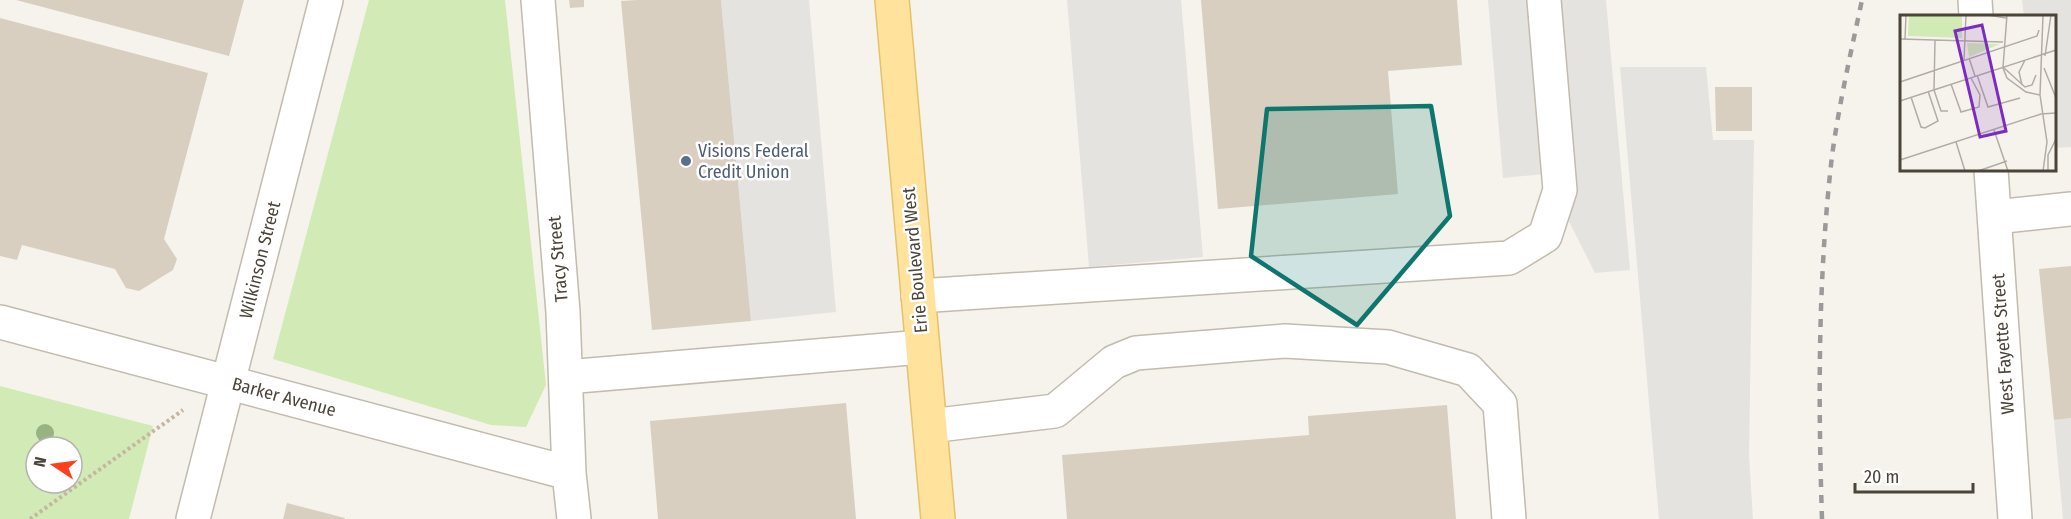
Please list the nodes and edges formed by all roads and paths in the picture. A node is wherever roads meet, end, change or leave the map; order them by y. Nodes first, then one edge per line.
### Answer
1 (326, 0) edge
2 (538, 0) edge
3 (892, 0) edge
4 (1544, 0) edge
5 (1975, 0) edge
6 (1976, 15) edge
7 (1991, 171) edge
8 (2071, 209) edge
9 (1995, 217) junction
10 (918, 296) junction
11 (0, 322) edge
12 (922, 347) junction
13 (566, 377) junction
14 (230, 382) junction
15 (930, 426) junction
16 (568, 474) junction
17 (203, 517) edge
18 (30, 519) edge
19 (574, 519) edge
20 (938, 519) edge
21 (1509, 519) edge
22 (2015, 519) edge

1 - 14 street, Wilkinson Street
2 - 13 street, Tracy Street
3 - 10 main road, Erie Boulevard West
4 - 10 street
5 - 6 street
7 - 9 street, West Fayette Street
8 - 9 street
9 - 22 street, West Fayette Street
10 - 12 main road, Erie Boulevard West
11 - 14 street, Barker Avenue
12 - 13 street
12 - 15 main road, Erie Boulevard West
13 - 16 street, Tracy Street
14 - 16 street, Barker Avenue
14 - 17 street, Wilkinson Street
14 - 18 path
15 - 20 main road, Erie Boulevard West
15 - 21 street
16 - 19 street, Tracy Street

